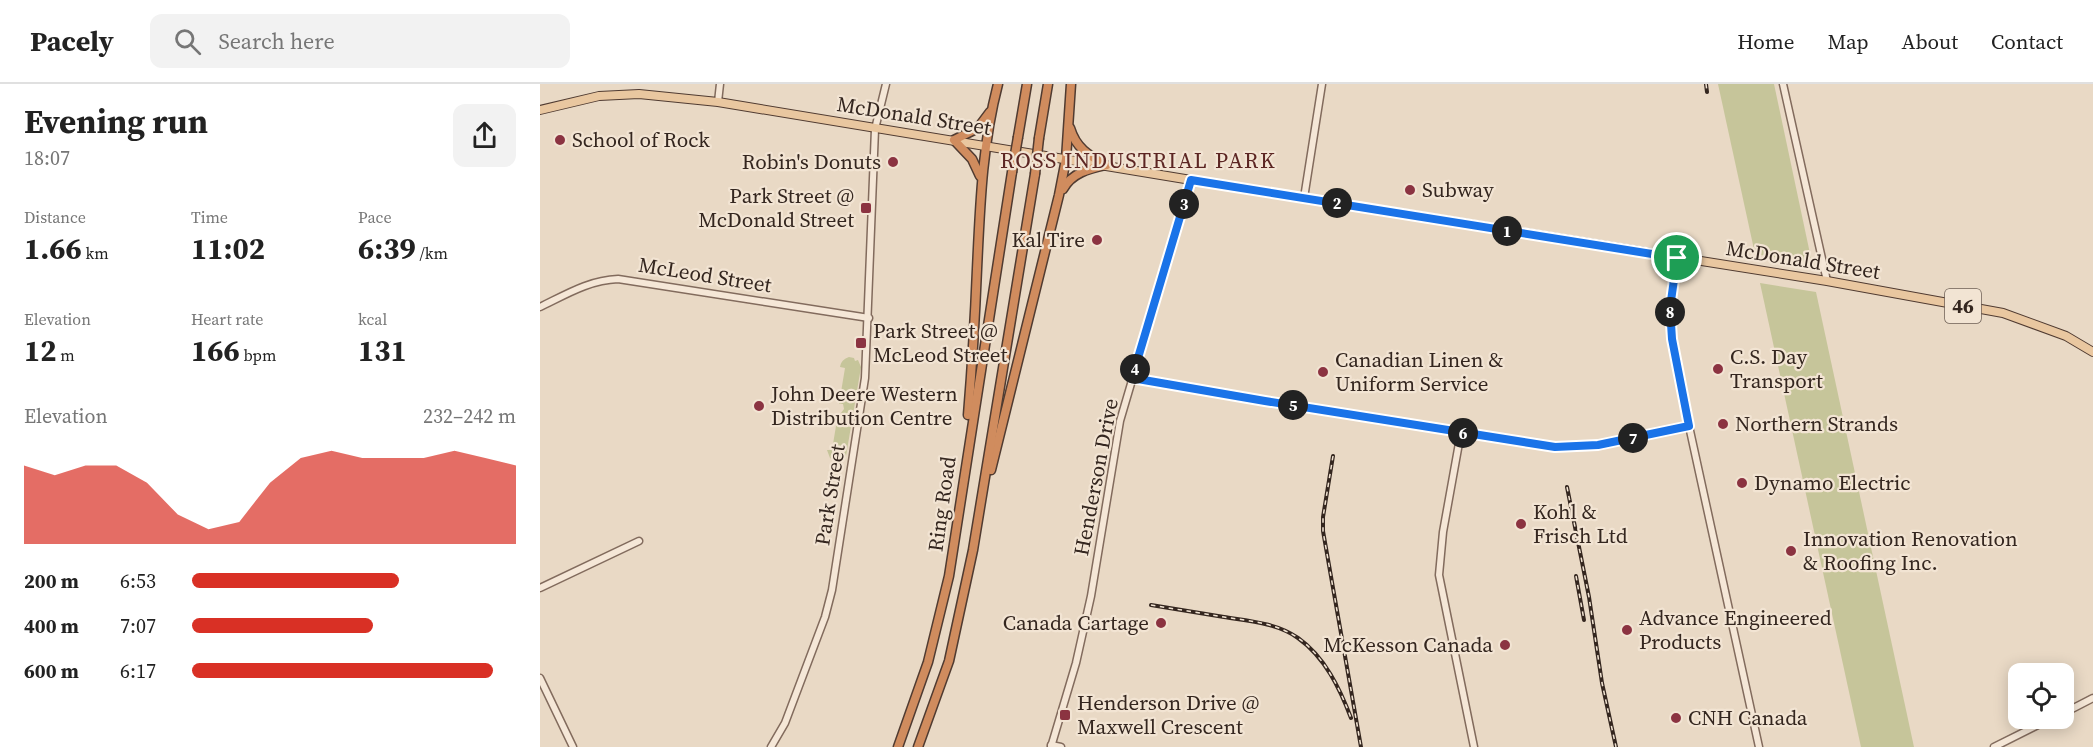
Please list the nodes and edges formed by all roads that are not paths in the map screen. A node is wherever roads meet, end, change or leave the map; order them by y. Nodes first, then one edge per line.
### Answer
1 (720, 84) edge
2 (886, 84) edge
3 (998, 84) edge
4 (1027, 84) edge
5 (1048, 84) edge
6 (1071, 84) edge
7 (1322, 84) edge
8 (1784, 84) edge
9 (718, 102) junction
10 (991, 109) junction
11 (540, 110) edge
12 (1069, 125) junction
13 (875, 129) junction
14 (954, 140) junction
15 (986, 146) junction
16 (1066, 159) junction
17 (1106, 165) junction
18 (981, 180) junction
19 (1191, 180) junction
20 (1059, 195) junction
21 (1304, 198) junction
22 (1677, 258) junction
23 (1827, 281) junction
24 (540, 307) edge
25 (869, 318) junction
26 (2093, 352) edge
27 (1132, 378) junction
28 (1689, 426) junction
29 (1461, 432) junction
30 (964, 476) junction
31 (639, 541) dead end
32 (973, 550) junction
33 (540, 588) edge
34 (540, 678) edge
35 (2093, 698) edge
36 (2074, 708) edge
37 (2030, 729) edge
38 (1051, 746) edge
39 (573, 747) edge
40 (771, 747) edge
41 (897, 747) edge
42 (918, 747) edge
43 (1060, 747) edge
44 (1474, 747) edge
45 (1759, 747) edge
46 (1994, 747) edge

1 - 9 street
2 - 13 street, Park Street
3 - 10 highway
4 - 30 highway, Ring Road, bridge
5 - 32 highway, Ring Road, bridge
6 - 12 highway
7 - 21 street
8 - 23 street
9 - 11 main road, McDonald Street
9 - 13 main road, McDonald Street
10 - 14 highway
10 - 15 highway
12 - 16 highway
12 - 17 highway
13 - 14 main road, McDonald Street
13 - 25 street, Park Street
14 - 15 main road, McDonald Street
14 - 18 highway
15 - 16 main road, McDonald Street / 46
15 - 18 highway
16 - 17 main road, McDonald Street / 46
16 - 20 highway
17 - 19 main road, McDonald Street / 46
17 - 20 highway
18 - 30 highway
19 - 21 main road, McDonald Street / 46
19 - 27 street, Henderson Drive
20 - 32 highway
21 - 22 main road, McDonald Street / 46
22 - 23 main road, McDonald Street / 46
22 - 28 street
23 - 26 main road, McDonald Street / 46
24 - 25 street, McLeod Street
25 - 40 street, Park Street
27 - 29 street
27 - 38 street, Henderson Drive
28 - 29 street
28 - 45 street
29 - 44 street
30 - 41 highway, Ring Road
31 - 33 street
32 - 42 highway, Ring Road
34 - 39 street
35 - 36 street
37 - 46 street
38 - 43 street

